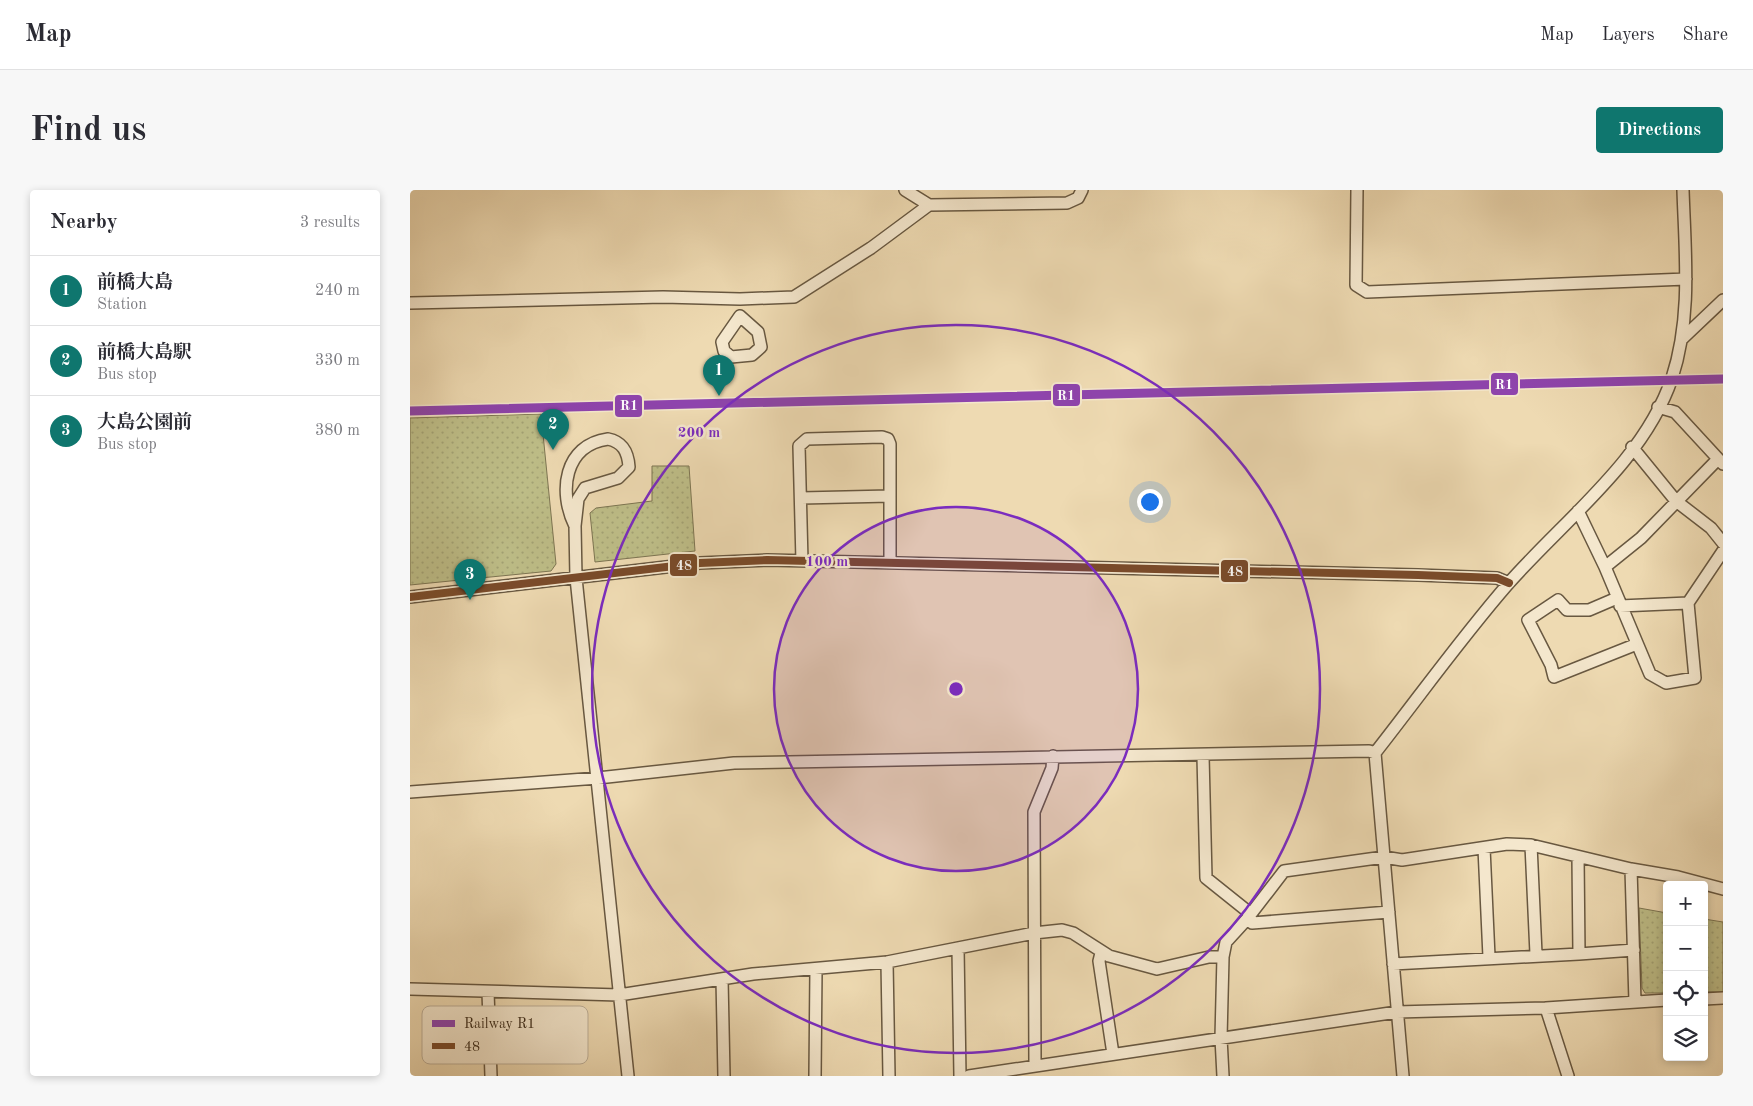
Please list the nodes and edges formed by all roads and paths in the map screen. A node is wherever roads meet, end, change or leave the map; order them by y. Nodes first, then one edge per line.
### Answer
1 (905, 190) edge
2 (1082, 190) edge
3 (1357, 190) edge
4 (1684, 190) edge
5 (929, 205) junction
6 (1686, 279) junction
7 (740, 299) junction
8 (1723, 300) edge
9 (410, 303) edge
10 (740, 316) dead end
11 (1683, 338) junction
12 (1658, 407) junction
13 (1632, 447) junction
14 (1720, 462) edge
15 (890, 496) junction
16 (801, 498) junction
17 (1676, 501) junction
18 (1578, 511) junction
19 (575, 526) junction
20 (1723, 543) edge
21 (1723, 551) edge
22 (802, 561) junction
23 (890, 562) junction
24 (1605, 567) junction
25 (576, 578) junction
26 (1508, 583) junction
27 (410, 597) edge
28 (1619, 602) junction
29 (1688, 603) junction
30 (1637, 644) junction
31 (1375, 753) junction
32 (1052, 756) junction
33 (1203, 756) junction
34 (598, 778) junction
35 (410, 792) edge
36 (1531, 845) junction
37 (1484, 848) junction
38 (1384, 857) junction
39 (1578, 857) junction
40 (1631, 869) junction
41 (1723, 889) edge
42 (1389, 912) junction
43 (1249, 917) junction
44 (1034, 933) junction
45 (958, 948) junction
46 (1634, 950) junction
47 (1101, 952) junction
48 (1536, 954) junction
49 (1579, 954) junction
50 (1223, 957) junction
51 (1489, 957) junction
52 (887, 962) junction
53 (1393, 964) junction
54 (816, 969) junction
55 (722, 979) junction
56 (410, 989) edge
57 (488, 992) junction
58 (619, 995) junction
59 (1723, 998) edge
60 (1708, 999) edge
61 (1663, 1000) edge
62 (1635, 1002) junction
63 (488, 1006) edge
64 (1546, 1008) junction
65 (1397, 1012) junction
66 (1221, 1038) junction
67 (1113, 1054) junction
68 (1035, 1066) junction
69 (628, 1076) edge
70 (724, 1076) edge
71 (815, 1076) edge
72 (889, 1076) edge
73 (960, 1076) edge
74 (969, 1076) edge
75 (1223, 1076) edge
76 (1402, 1076) edge
77 (1568, 1076) edge

1 - 5 street
2 - 5 street
3 - 6 street
4 - 6 street
5 - 7 street
6 - 11 street
7 - 9 street
7 - 10 street
8 - 11 street
11 - 12 street
12 - 13 street
12 - 14 street
13 - 17 street
13 - 18 street
14 - 17 street
15 - 16 street
15 - 16 street
15 - 23 street
16 - 22 street
17 - 20 street
17 - 24 street
18 - 24 street
18 - 26 street
19 - 19 street
19 - 25 street
21 - 29 street
22 - 23 street
22 - 25 street
23 - 26 street
24 - 28 street
25 - 27 street
25 - 34 street
26 - 31 street
28 - 29 street
28 - 30 street
28 - 30 street
29 - 30 street
31 - 33 street
31 - 38 street
32 - 33 street
32 - 34 street
32 - 44 street
33 - 43 street
34 - 35 street
34 - 58 street
36 - 37 street
36 - 39 street
36 - 48 street
37 - 38 street
37 - 51 street
38 - 42 street
38 - 43 street
39 - 40 street
39 - 49 street
40 - 41 street
40 - 46 street
42 - 43 street
42 - 53 street
43 - 50 street
44 - 45 street
44 - 47 street
44 - 68 street
45 - 52 street
45 - 73 street
46 - 49 street
46 - 62 street
47 - 50 street
47 - 67 street
48 - 49 street
48 - 51 street
50 - 66 street
51 - 53 street
52 - 54 street
52 - 72 street
53 - 65 street
54 - 55 street
54 - 71 street
55 - 58 street
55 - 70 street
56 - 57 street
57 - 58 street
57 - 63 street
58 - 69 street
59 - 60 street
61 - 62 street
62 - 64 street
64 - 65 street
64 - 77 street
65 - 66 street
65 - 76 street
66 - 67 street
66 - 75 street
67 - 68 street
68 - 74 street

